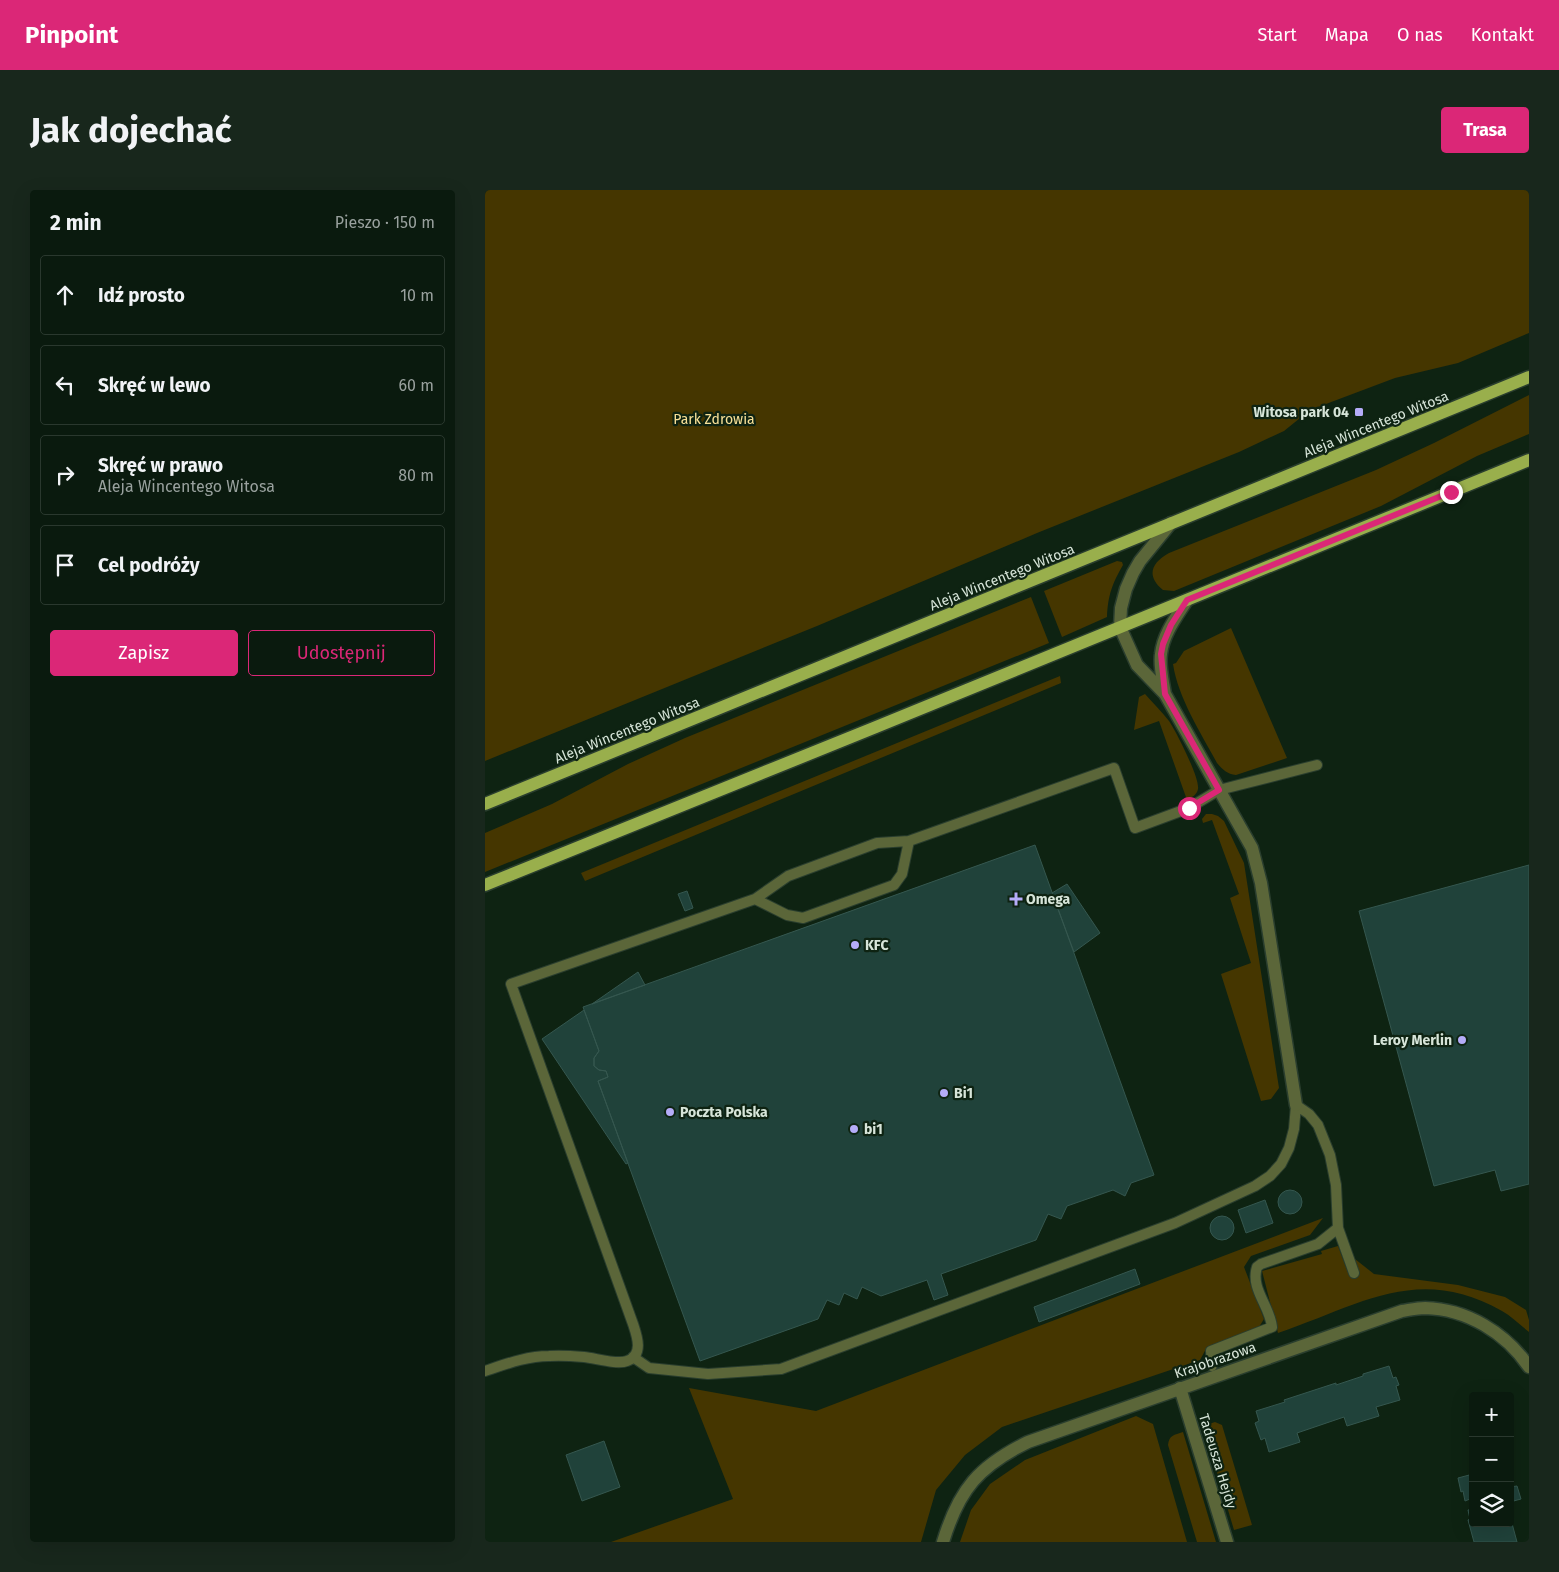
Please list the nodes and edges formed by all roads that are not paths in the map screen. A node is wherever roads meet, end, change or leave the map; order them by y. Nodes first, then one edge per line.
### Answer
1 (1529, 377) edge
2 (1529, 460) edge
3 (1171, 523) junction
4 (1187, 600) junction
5 (1120, 627) junction
6 (1165, 694) junction
7 (1317, 765) dead end
8 (1219, 790) junction
9 (485, 804) edge
10 (909, 841) junction
11 (485, 885) edge
12 (755, 899) junction
13 (1296, 1105) junction
14 (1338, 1228) junction
15 (1354, 1273) dead end
16 (633, 1357) junction
17 (1212, 1366) dead end
18 (1529, 1367) edge
19 (485, 1371) edge
20 (1180, 1388) junction
21 (943, 1542) edge
22 (1227, 1542) edge

1 - 3 main road, Aleja Wincentego Witosa
2 - 4 main road
3 - 5 street
3 - 9 main road, Aleja Wincentego Witosa
4 - 5 main road
4 - 6 street
5 - 6 street
5 - 11 main road
6 - 8 street
7 - 8 lane
8 - 10 lane
8 - 13 street
10 - 12 lane
10 - 12 lane
12 - 16 lane
13 - 14 lane
13 - 16 lane
14 - 15 lane
14 - 17 lane
16 - 19 lane
18 - 20 street, Krajobrazowa
20 - 21 street, Krajobrazowa
20 - 22 street, Tadeusza Hejdy

